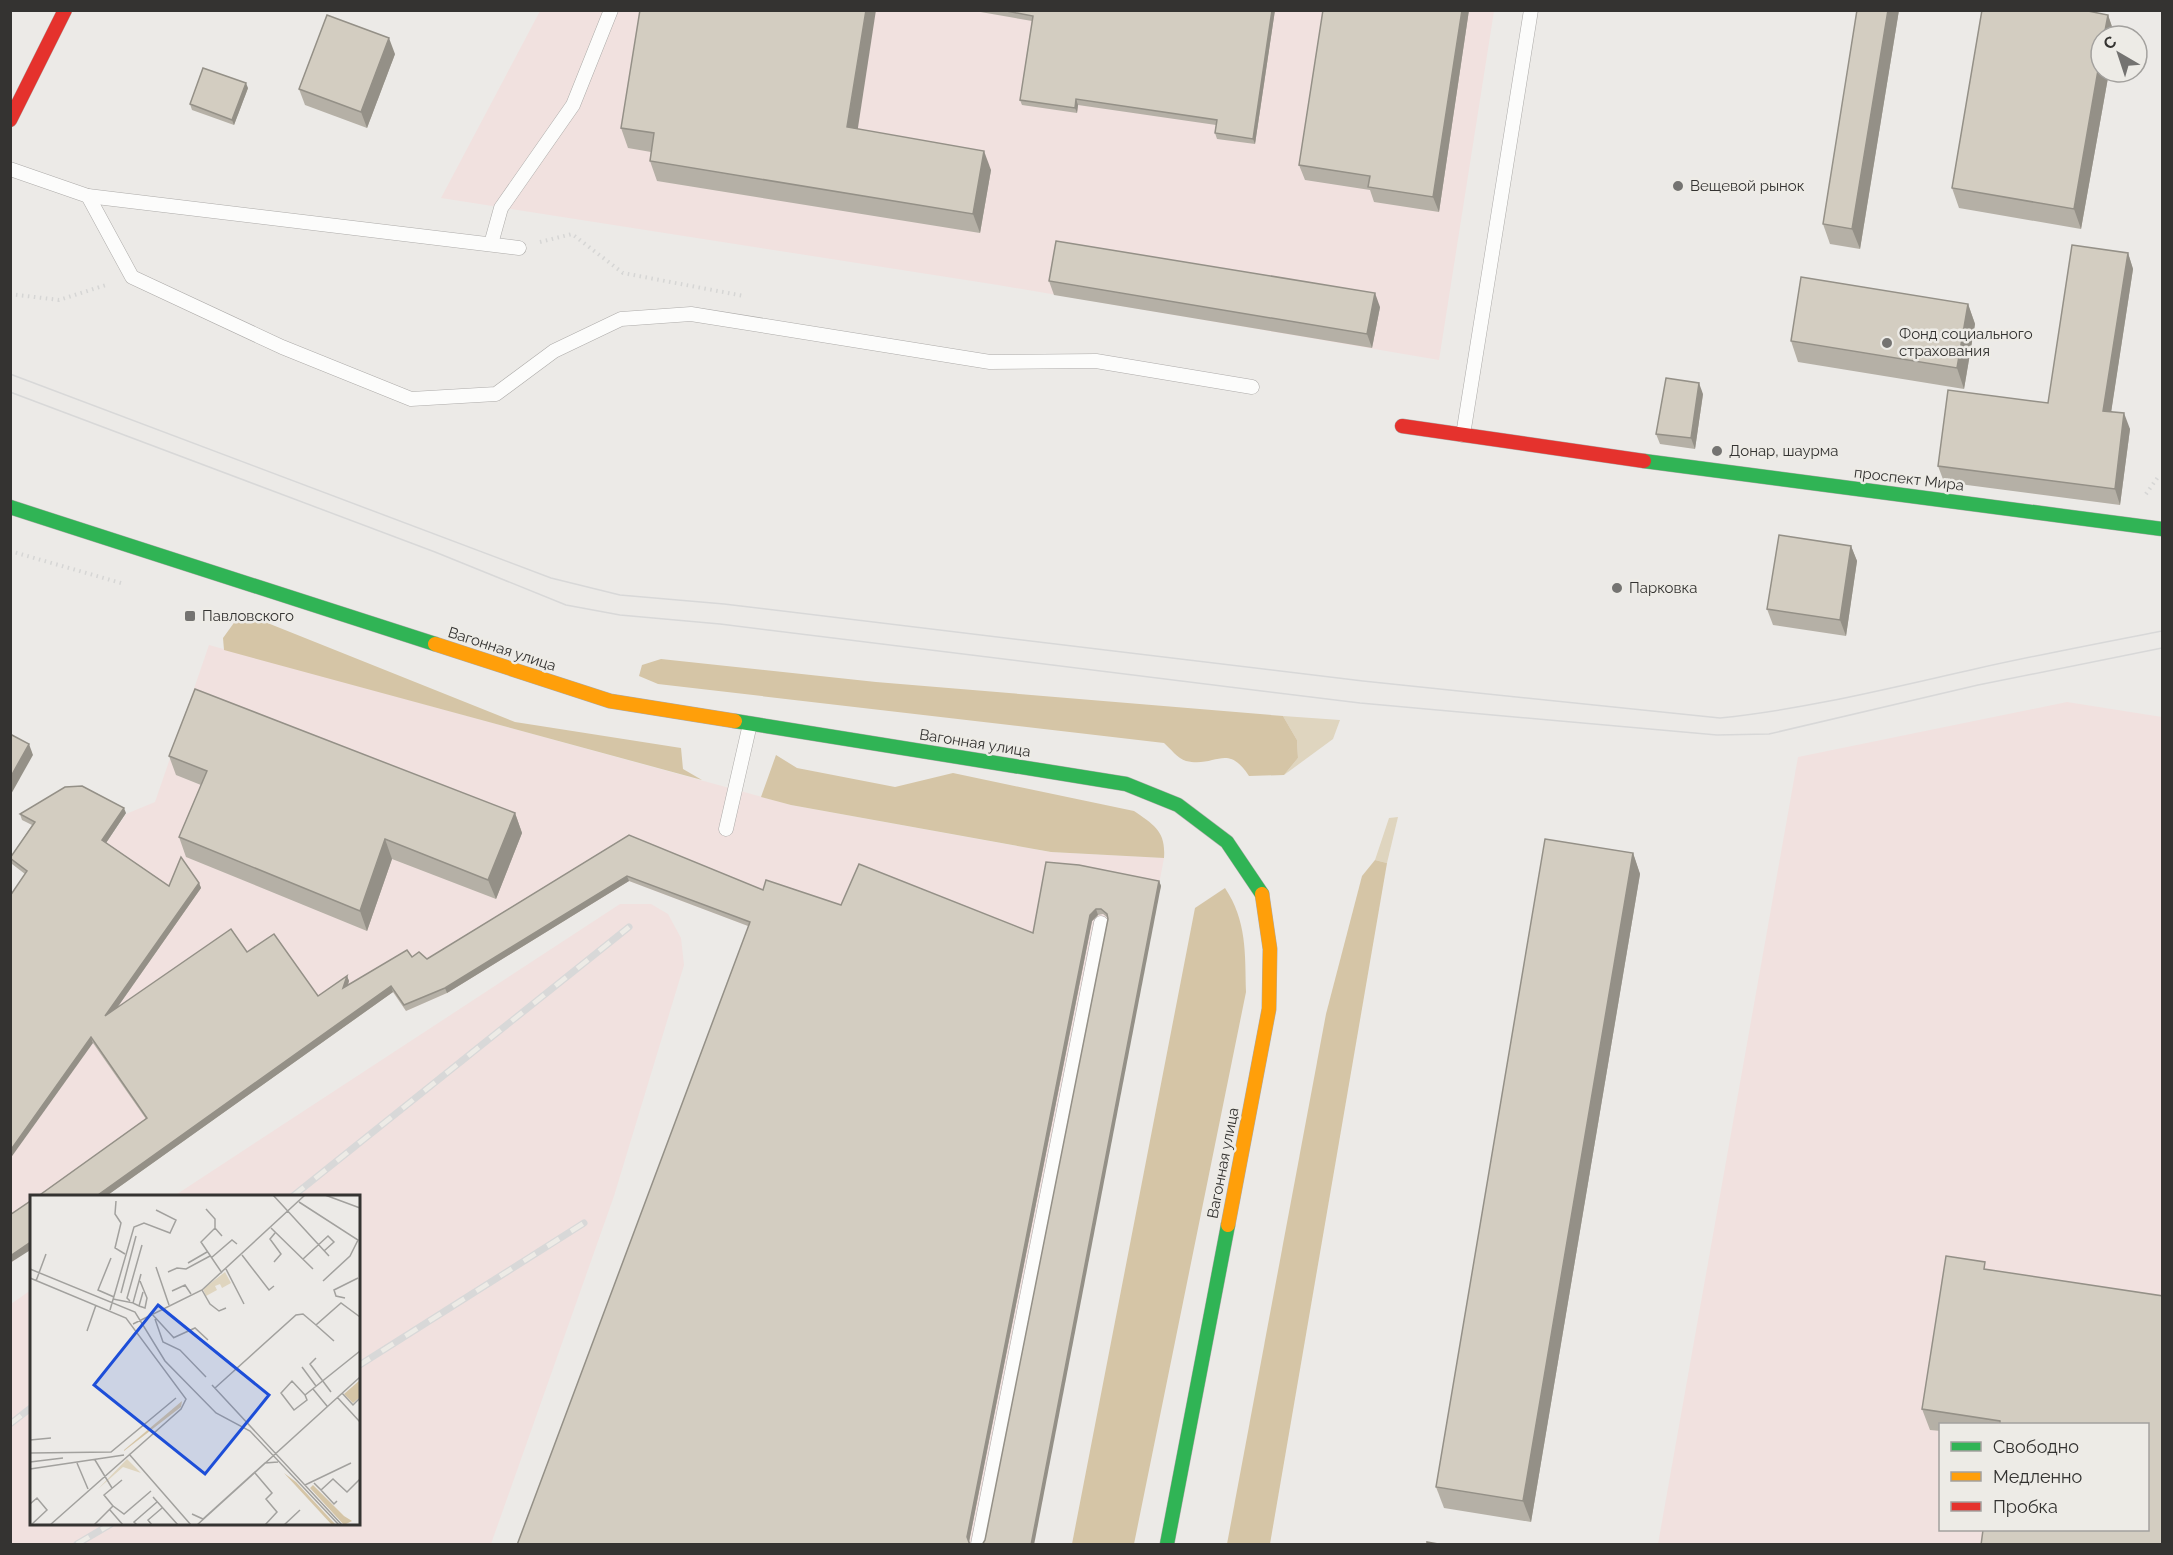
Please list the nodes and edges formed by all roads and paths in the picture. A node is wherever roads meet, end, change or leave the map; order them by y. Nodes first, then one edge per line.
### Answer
1 (64, 10) edge
2 (611, 10) edge
3 (1531, 10) edge
4 (10, 120) edge
5 (10, 169) edge
6 (88, 196) junction
7 (491, 244) junction
8 (519, 248) joint
9 (132, 277) junction
10 (10, 294) edge
11 (751, 297) dead end
12 (1252, 387) dead end
13 (1402, 426) dead end
14 (1463, 435) junction
15 (10, 507) edge
16 (2163, 529) edge
17 (10, 551) edge
18 (121, 583) dead end
19 (750, 724) junction
20 (726, 829) dead end
21 (1101, 923) dead end
22 (978, 1545) edge
23 (1167, 1545) edge

1 - 4 street
2 - 7 lane
3 - 14 lane
5 - 6 lane
6 - 7 lane
6 - 9 lane
7 - 8 lane
8 - 11 path
9 - 10 path
9 - 12 lane
13 - 14 street, проспект Мира
14 - 16 street, проспект Мира
15 - 19 street, Вагонная улица
17 - 18 path
19 - 20 lane
19 - 23 street, Вагонная улица
21 - 22 lane

